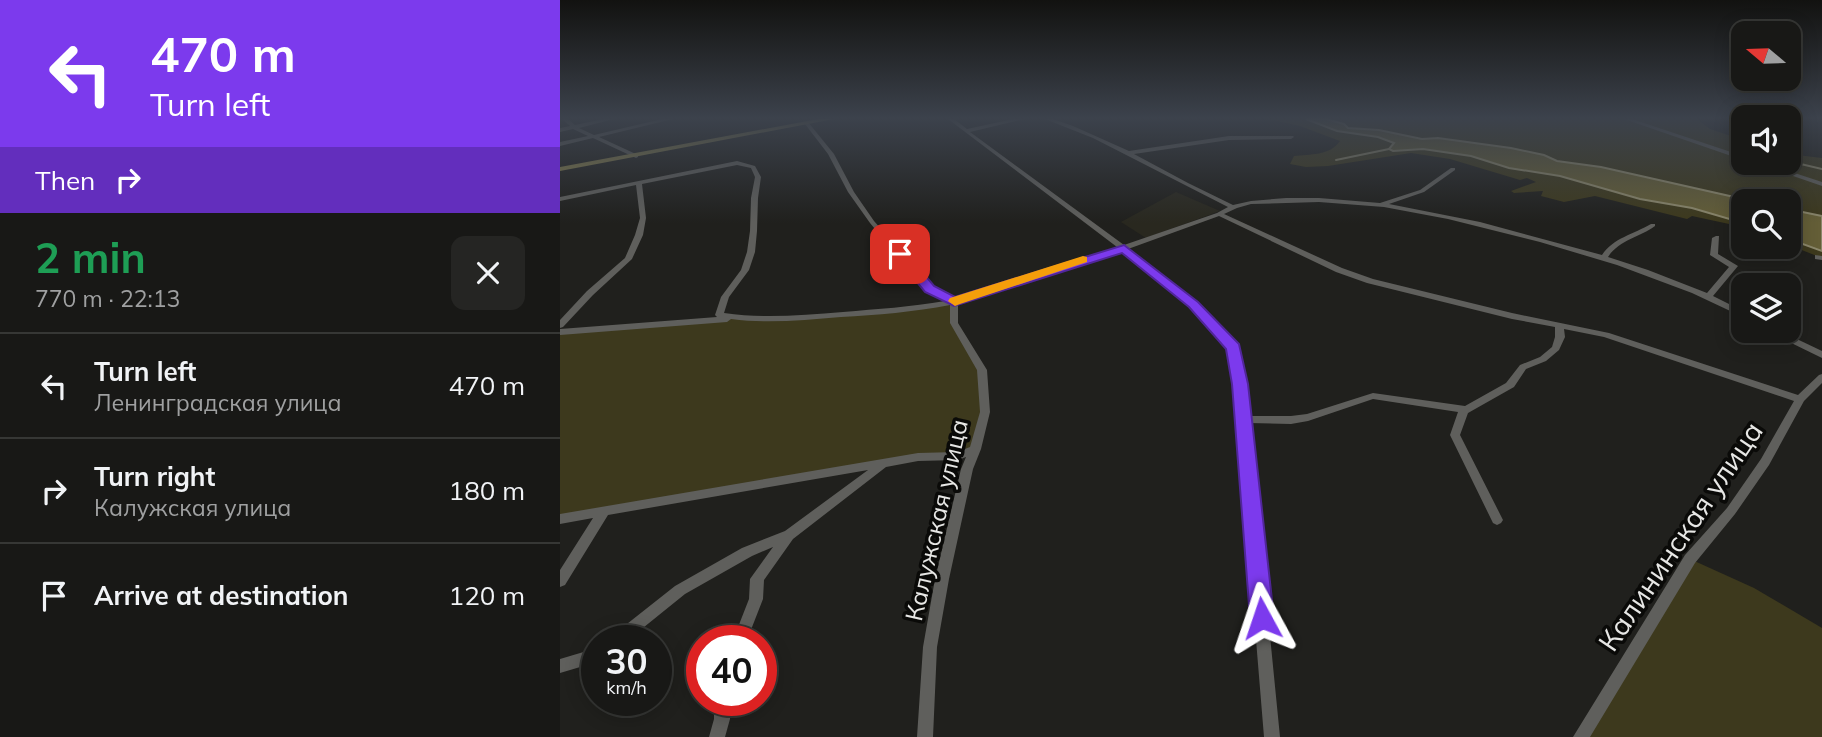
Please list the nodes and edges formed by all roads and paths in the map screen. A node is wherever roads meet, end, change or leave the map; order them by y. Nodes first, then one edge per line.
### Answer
1 (631, 153) edge
2 (650, 153) edge
3 (831, 153) edge
4 (995, 153) edge
5 (1126, 153) edge
6 (636, 156) junction
7 (560, 169) edge
8 (1453, 169) dead end
9 (1795, 175) edge
10 (639, 182) junction
11 (1822, 184) edge
12 (560, 198) edge
13 (1380, 205) junction
14 (1231, 206) junction
15 (1219, 214) junction
16 (1653, 225) dead end
17 (1716, 238) dead end
18 (1124, 248) junction
19 (1604, 257) junction
20 (1709, 296) junction
21 (954, 302) junction
22 (1731, 308) edge
23 (742, 319) junction
24 (560, 325) edge
25 (1559, 327) junction
26 (560, 332) edge
27 (1798, 343) edge
28 (1822, 355) edge
29 (1822, 377) edge
30 (1800, 399) junction
31 (1467, 410) junction
32 (1244, 419) junction
33 (975, 449) junction
34 (885, 463) junction
35 (605, 510) junction
36 (560, 519) edge
37 (1497, 520) dead end
38 (789, 535) junction
39 (560, 581) edge
40 (637, 625) edge
41 (746, 625) edge
42 (581, 660) edge
43 (560, 666) edge
44 (722, 716) edge
45 (717, 737) edge
46 (925, 737) edge
47 (1272, 737) edge
48 (1581, 737) edge

1 - 6 street
2 - 6 main road
3 - 21 street
4 - 18 street
5 - 14 street
6 - 7 main road
8 - 13 street
9 - 11 street
10 - 12 street
10 - 23 street
10 - 24 street
13 - 14 street
13 - 19 street
14 - 15 street
15 - 18 street
15 - 25 street, Калининская улица
16 - 19 street
17 - 20 street
18 - 21 street
18 - 32 street
19 - 20 street
20 - 22 street
21 - 23 street
21 - 33 street, Калужская улица
23 - 26 street
25 - 30 street, Калининская улица
25 - 31 street
27 - 28 street
29 - 30 street, Калининская улица
30 - 48 street, Калининская улица
31 - 32 street
31 - 37 street
32 - 47 street
33 - 34 street
33 - 46 street, Калужская улица
34 - 35 street
34 - 38 street
35 - 36 street
35 - 39 street
38 - 40 street
38 - 41 street
42 - 43 street
44 - 45 street

